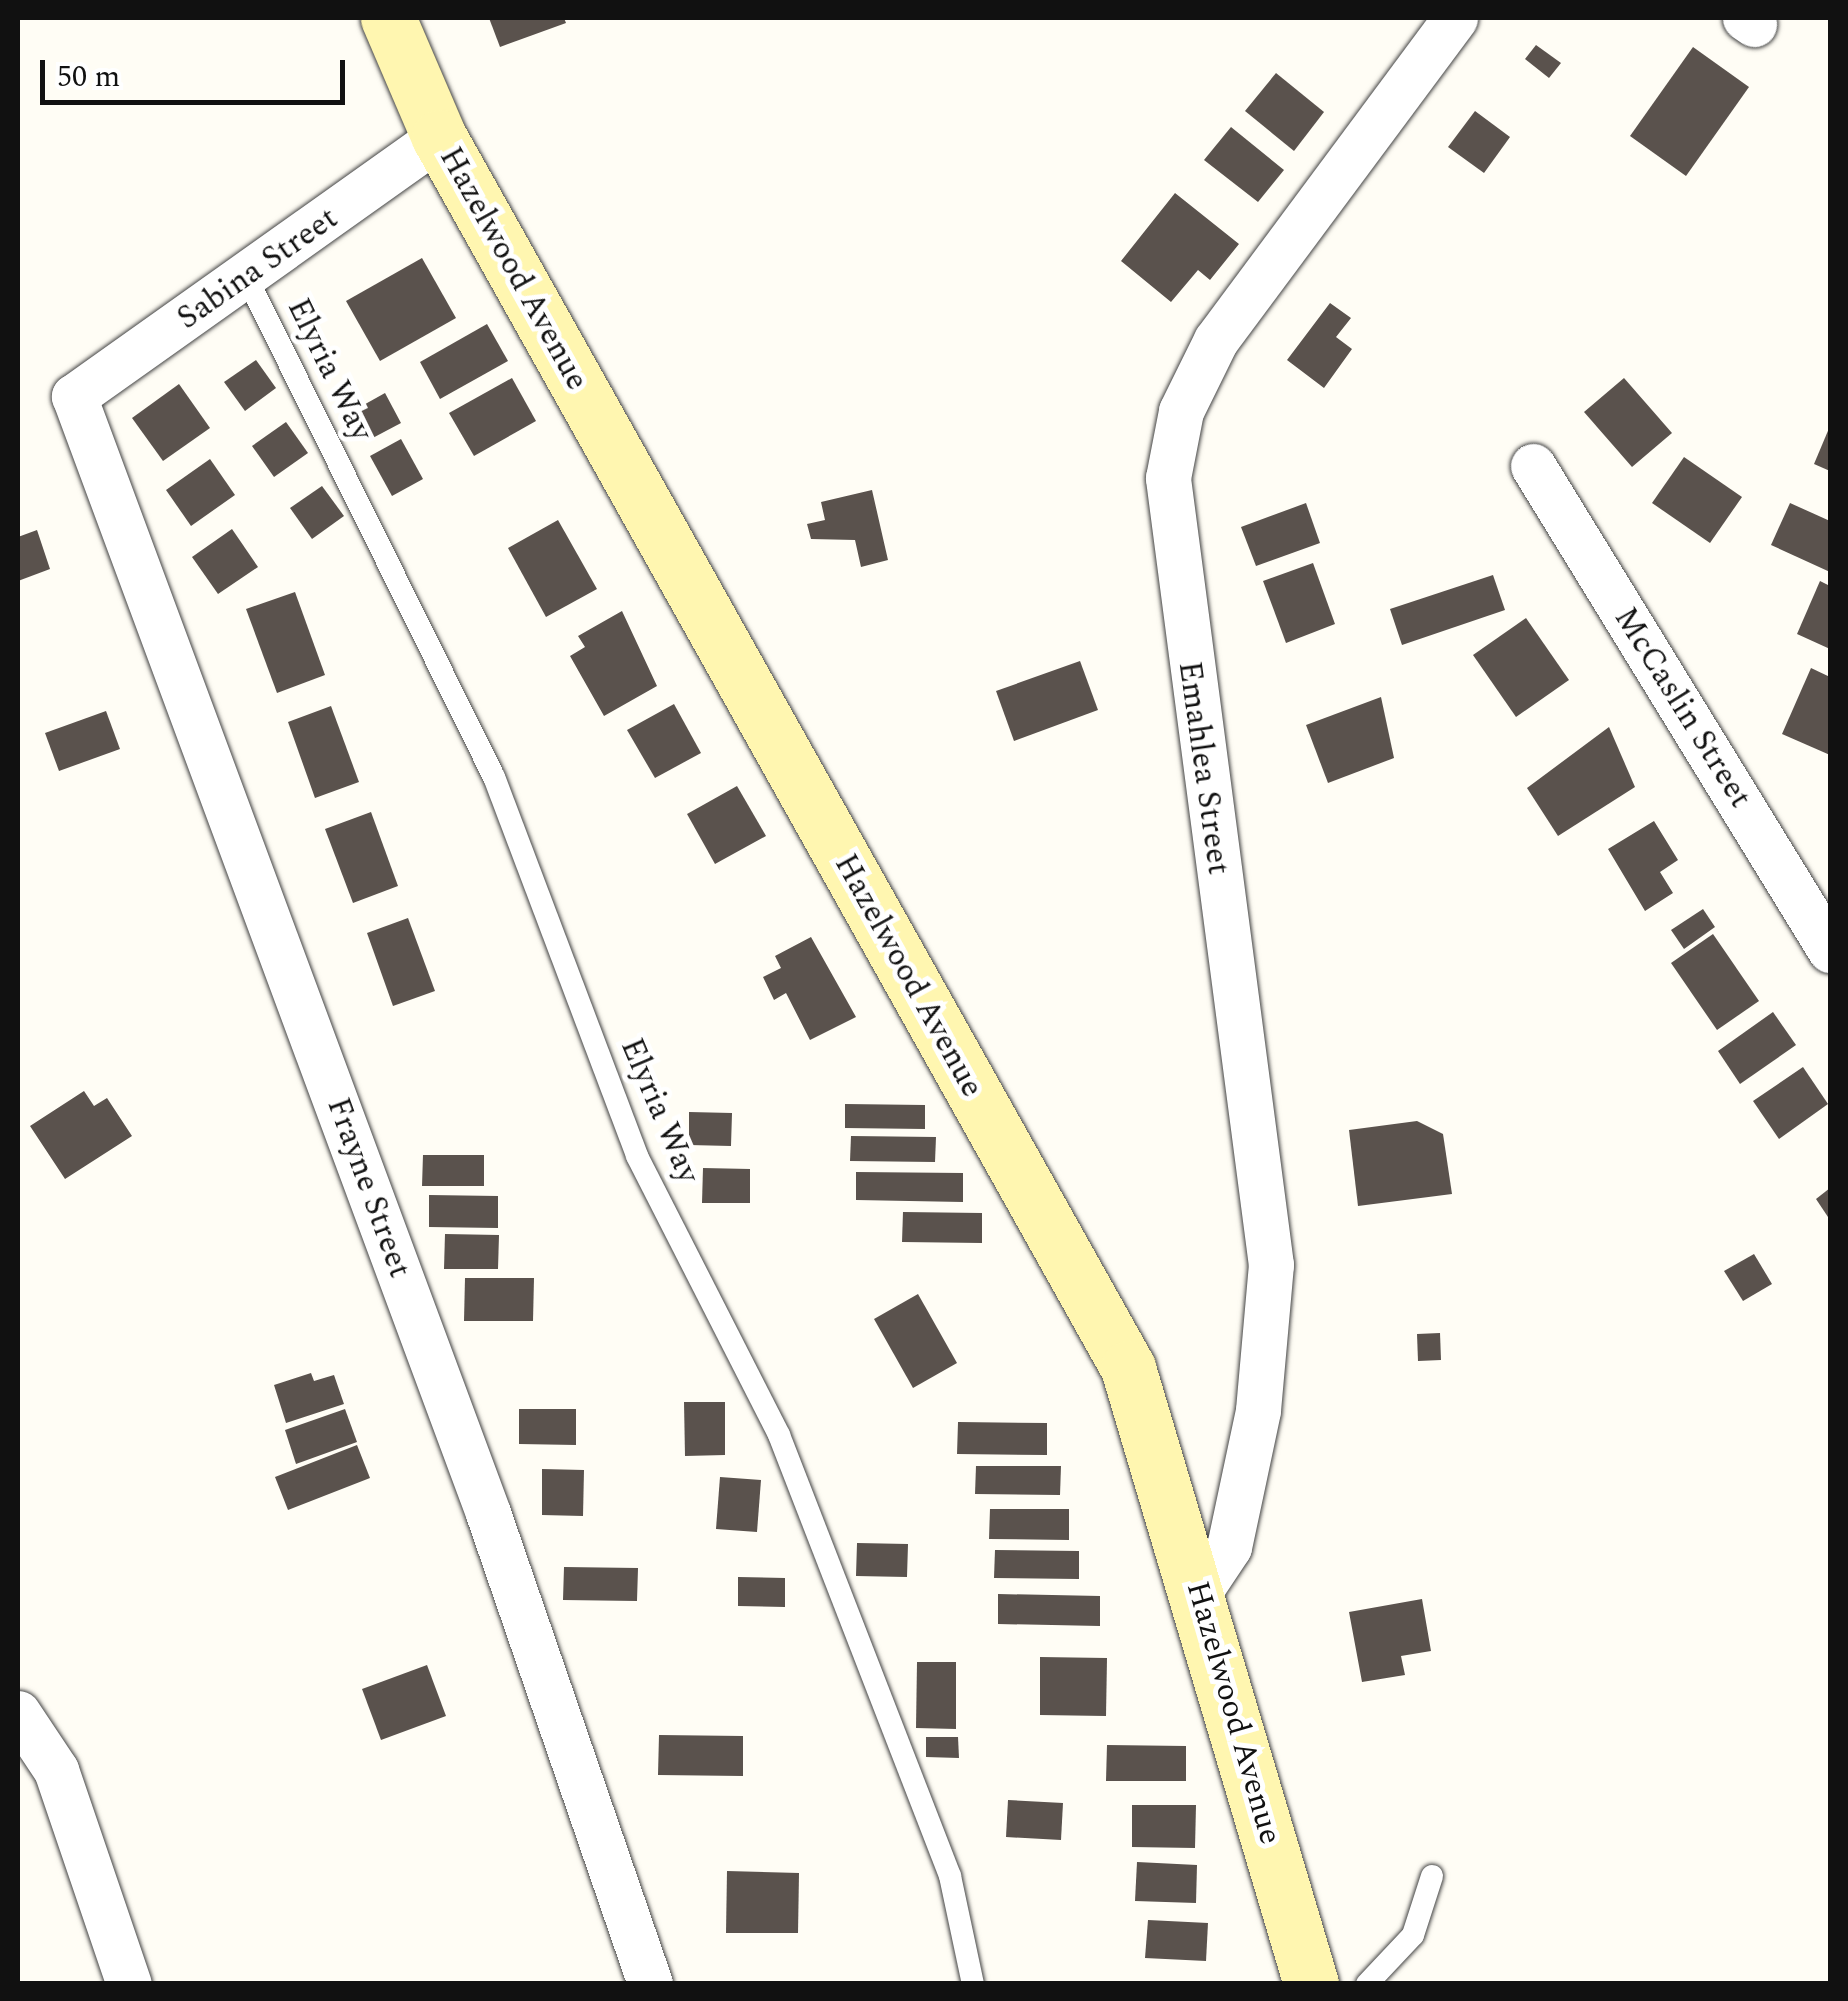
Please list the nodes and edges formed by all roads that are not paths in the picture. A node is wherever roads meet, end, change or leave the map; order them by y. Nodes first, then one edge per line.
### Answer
1 (388, 18) edge
2 (1455, 18) edge
3 (439, 138) junction
4 (247, 278) junction
5 (74, 396) joint
6 (1533, 466) dead end
7 (1830, 950) edge
8 (1199, 1592) junction
9 (18, 1713) edge
10 (1432, 1876) dead end
11 (129, 1984) edge
12 (650, 1984) edge
13 (973, 1984) edge
14 (1311, 1984) edge
15 (1367, 1984) edge

1 - 3 main road, Hazelwood Avenue
2 - 8 street, Emahlea Street
3 - 4 street, Sabina Street
3 - 8 main road, Hazelwood Avenue
4 - 5 street, Sabina Street
4 - 13 lane, Elyria Way
5 - 12 street, Frayne Street
6 - 7 street, McCaslin Street
8 - 14 main road, Hazelwood Avenue
9 - 11 street
10 - 15 lane

